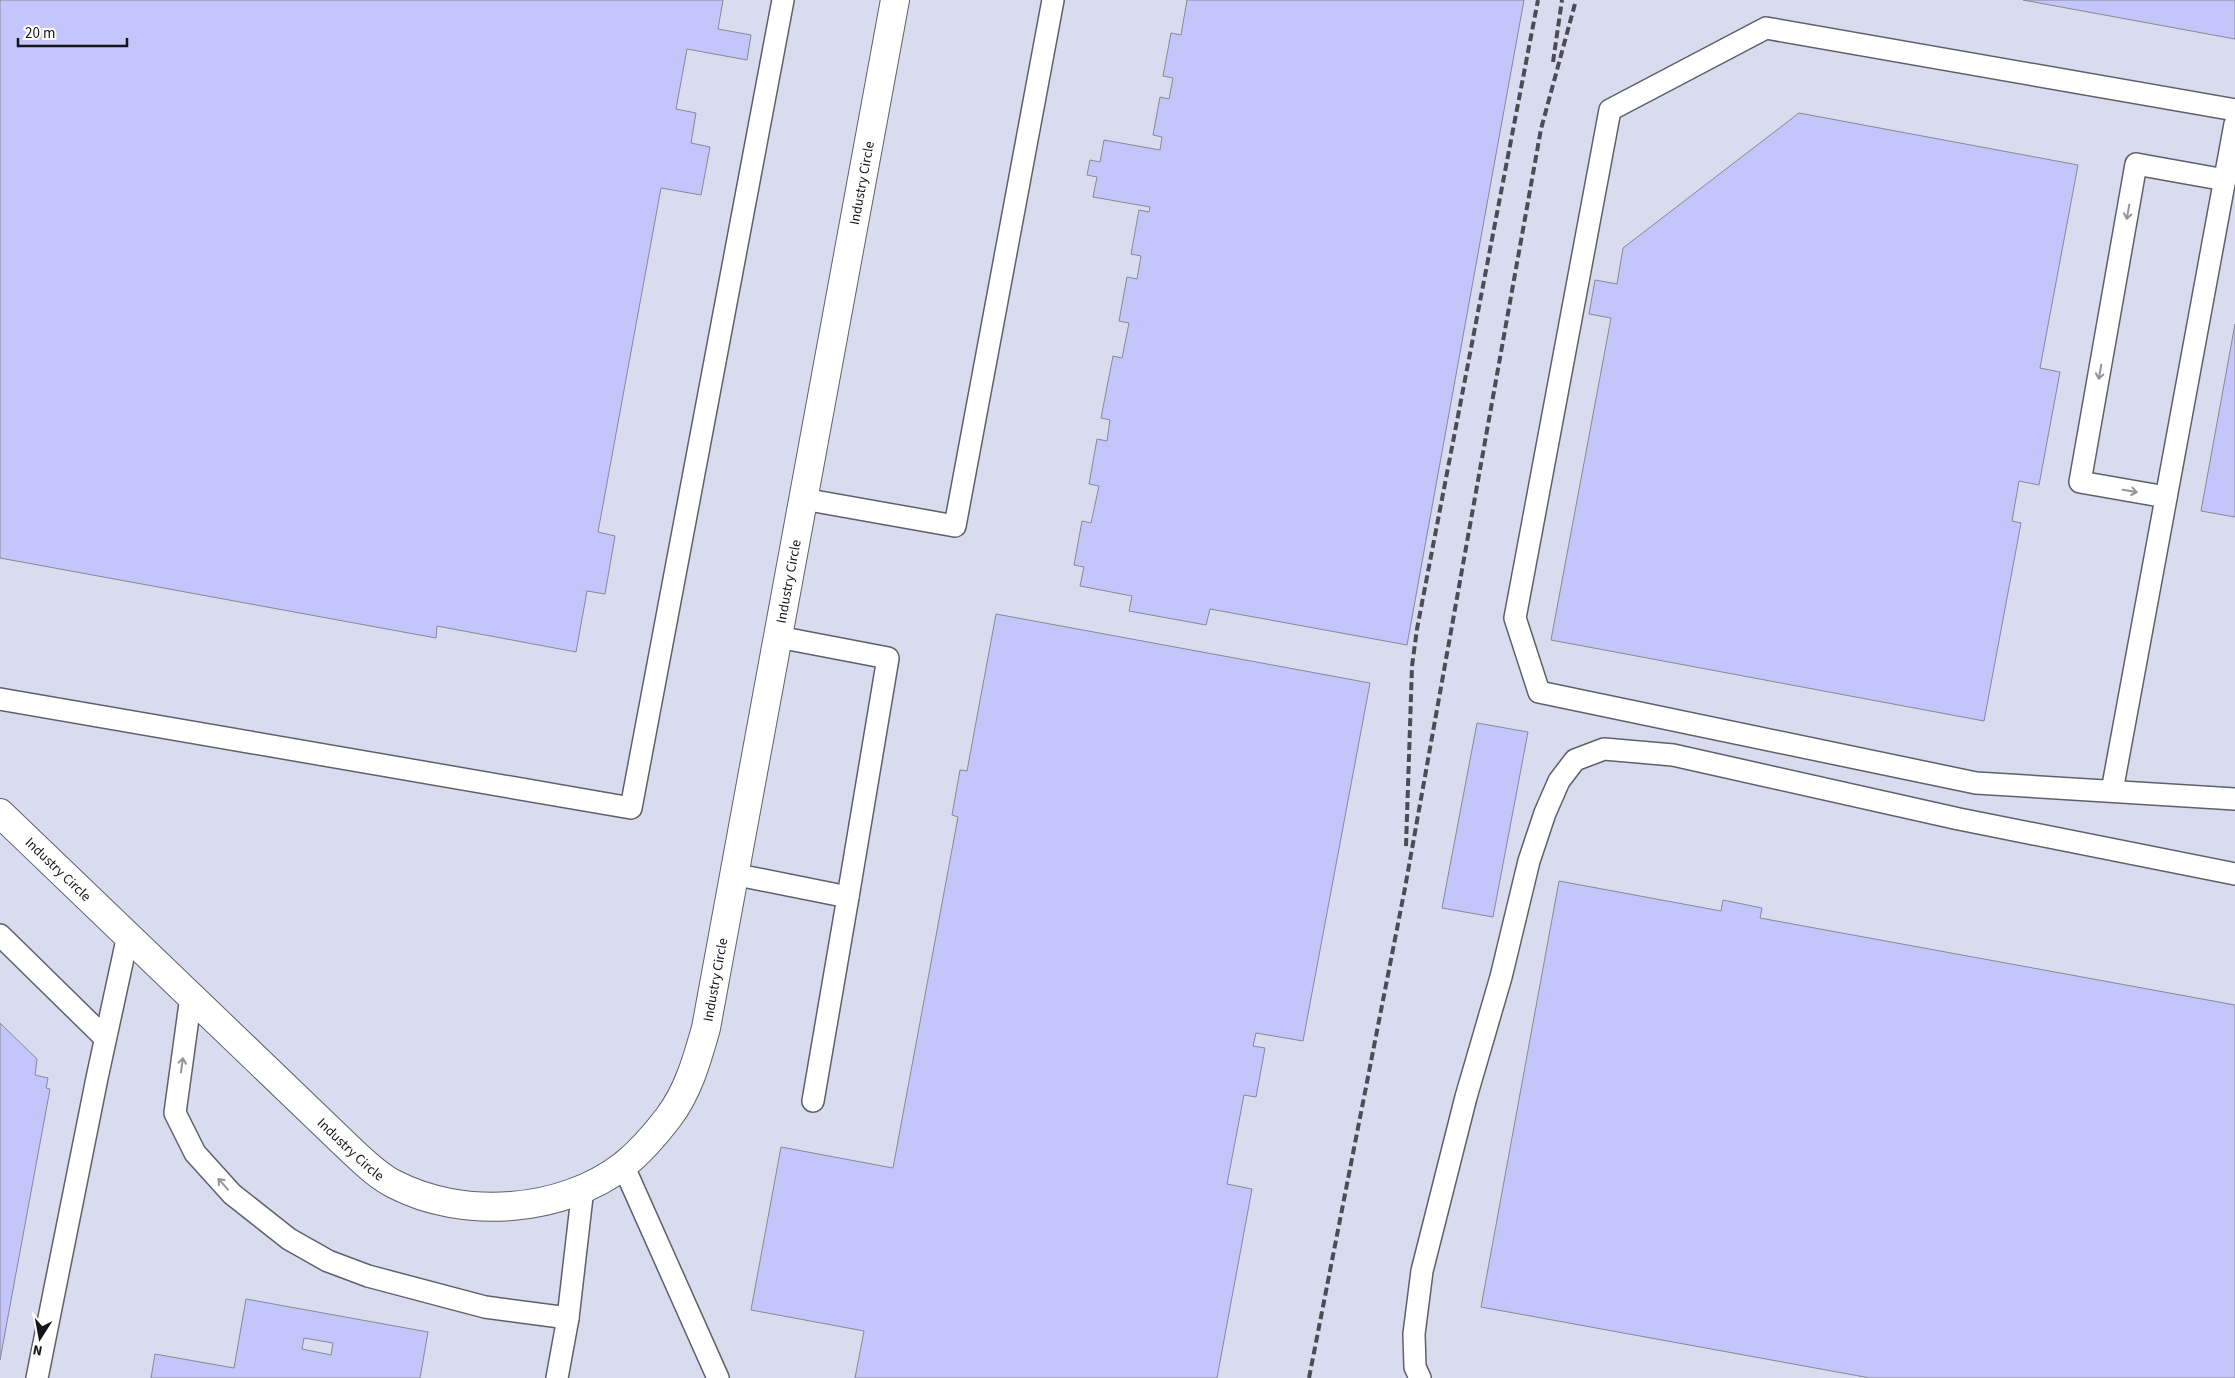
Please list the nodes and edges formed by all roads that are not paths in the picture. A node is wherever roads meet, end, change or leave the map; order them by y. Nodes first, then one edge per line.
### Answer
1 (783, 0) edge
2 (895, 0) edge
3 (1053, 0) edge
4 (2235, 110) edge
5 (2235, 124) edge
6 (2225, 180) junction
7 (2166, 497) junction
8 (803, 499) junction
9 (778, 636) junction
10 (0, 699) edge
11 (2112, 791) junction
12 (2235, 799) edge
13 (0, 813) edge
14 (733, 874) junction
15 (2235, 874) edge
16 (848, 897) junction
17 (0, 934) edge
18 (128, 935) junction
19 (191, 996) junction
20 (106, 1038) junction
21 (813, 1101) dead end
22 (623, 1165) junction
23 (584, 1188) junction
24 (568, 1318) junction
25 (37, 1378) edge
26 (557, 1378) edge
27 (718, 1378) edge
28 (1420, 1378) edge

1 - 10 lane
2 - 8 street, Industry Circle
3 - 8 lane
4 - 11 lane
5 - 6 lane
6 - 7 lane
6 -> 7 lane
7 - 11 lane
8 - 9 street, Industry Circle
9 - 14 street, Industry Circle
9 - 16 lane
11 - 12 lane
13 - 18 street, Industry Circle
14 - 16 lane
14 - 22 street, Industry Circle
15 - 28 lane
16 - 21 lane
17 - 20 lane
18 - 19 street, Industry Circle
18 - 20 lane
19 - 23 street, Industry Circle
24 -> 19 lane
20 - 25 lane
22 - 23 street, Industry Circle
22 - 27 lane
23 - 24 lane
24 - 26 lane

